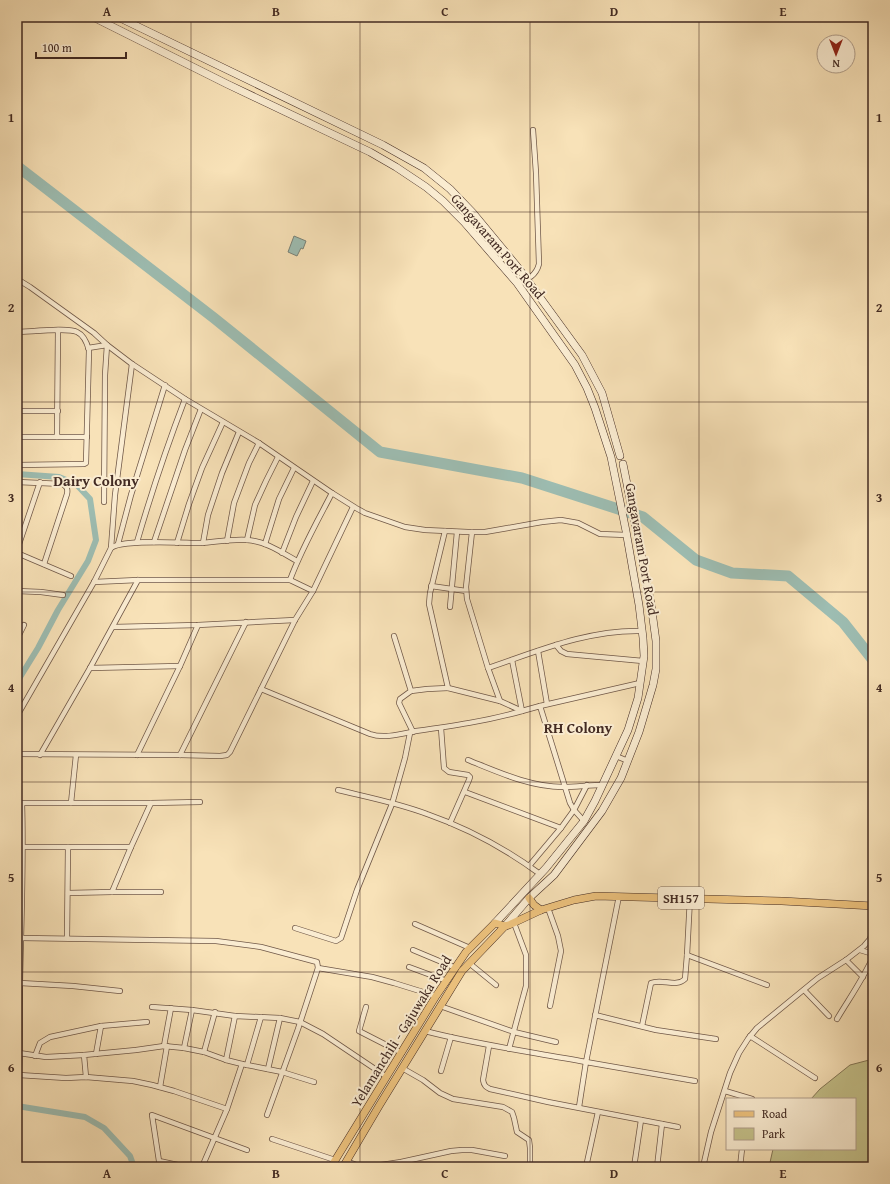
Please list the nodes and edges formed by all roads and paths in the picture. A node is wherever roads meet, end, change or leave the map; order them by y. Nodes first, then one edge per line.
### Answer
1 (93, 17) edge
2 (118, 17) edge
3 (533, 130) dead end
4 (17, 279) edge
5 (526, 280) junction
6 (517, 283) junction
7 (58, 330) junction
8 (17, 332) edge
9 (107, 345) junction
10 (88, 348) junction
11 (132, 364) junction
12 (165, 385) junction
13 (185, 399) junction
14 (202, 409) junction
15 (17, 411) edge
16 (58, 411) junction
17 (223, 422) junction
18 (239, 432) junction
19 (17, 437) edge
20 (57, 437) junction
21 (86, 437) junction
22 (259, 443) junction
23 (620, 456) joint
24 (278, 457) junction
25 (17, 464) edge
26 (623, 464) joint
27 (294, 468) junction
28 (313, 481) junction
29 (17, 482) edge
30 (40, 482) junction
31 (332, 494) junction
32 (104, 502) dead end
33 (355, 508) junction
34 (445, 531) junction
35 (457, 532) junction
36 (472, 532) junction
37 (627, 533) junction
38 (247, 540) junction
39 (227, 541) junction
40 (137, 542) junction
41 (154, 542) junction
42 (177, 543) junction
43 (202, 543) junction
44 (118, 544) junction
45 (265, 544) junction
46 (110, 548) junction
47 (17, 550) edge
48 (17, 553) edge
49 (282, 553) junction
50 (297, 561) junction
51 (44, 564) junction
52 (71, 576) dead end
53 (138, 580) junction
54 (290, 580) junction
55 (94, 582) junction
56 (431, 586) junction
57 (452, 590) junction
58 (17, 591) edge
59 (313, 591) junction
60 (466, 591) junction
61 (63, 595) dead end
62 (450, 608) dead end
63 (295, 620) junction
64 (246, 622) junction
65 (24, 625) dead end
66 (198, 625) junction
67 (113, 627) junction
68 (639, 631) junction
69 (394, 636) dead end
70 (17, 638) edge
71 (556, 645) junction
72 (538, 651) junction
73 (512, 660) junction
74 (640, 660) junction
75 (180, 666) junction
76 (90, 668) junction
77 (488, 668) junction
78 (640, 683) junction
79 (448, 688) junction
80 (261, 689) junction
81 (411, 691) junction
82 (500, 702) junction
83 (547, 704) junction
84 (540, 706) junction
85 (522, 710) junction
86 (17, 716) edge
87 (441, 728) junction
88 (412, 732) junction
89 (17, 754) edge
90 (40, 755) junction
91 (76, 755) junction
92 (137, 755) junction
93 (180, 755) junction
94 (616, 756) junction
95 (468, 760) dead end
96 (628, 761) junction
97 (587, 785) junction
98 (603, 785) junction
99 (564, 787) junction
100 (338, 790) dead end
101 (464, 792) junction
102 (200, 802) dead end
103 (20, 803) edge
104 (72, 803) junction
105 (151, 803) junction
106 (392, 804) junction
107 (574, 810) junction
108 (584, 821) junction
109 (450, 823) junction
110 (561, 828) junction
111 (17, 847) edge
112 (23, 847) junction
113 (68, 847) junction
114 (130, 847) junction
115 (529, 866) junction
116 (540, 874) junction
117 (112, 892) junction
118 (161, 892) dead end
119 (68, 893) junction
120 (619, 896) junction
121 (529, 898) junction
122 (690, 898) junction
123 (873, 906) edge
124 (545, 909) junction
125 (495, 923) junction
126 (514, 923) junction
127 (415, 924) dead end
128 (505, 926) junction
129 (295, 928) dead end
130 (873, 930) edge
131 (21, 938) junction
132 (67, 938) junction
133 (470, 948) junction
134 (412, 950) dead end
135 (860, 950) junction
136 (873, 954) edge
137 (687, 955) junction
138 (873, 957) edge
139 (846, 960) junction
140 (469, 962) junction
141 (409, 967) dead end
142 (318, 968) junction
143 (456, 968) junction
144 (863, 977) junction
145 (447, 981) junction
146 (20, 983) junction
147 (496, 985) dead end
148 (767, 985) dead end
149 (804, 990) junction
150 (120, 991) dead end
151 (436, 996) junction
152 (440, 1006) junction
153 (550, 1006) dead end
154 (152, 1007) dead end
155 (366, 1007) dead end
156 (171, 1008) junction
157 (192, 1010) junction
158 (215, 1012) junction
159 (595, 1015) junction
160 (235, 1016) junction
161 (829, 1016) dead end
162 (261, 1017) junction
163 (280, 1018) junction
164 (837, 1020) dead end
165 (147, 1022) dead end
166 (300, 1022) junction
167 (102, 1026) junction
168 (642, 1026) junction
169 (425, 1031) junction
170 (514, 1032) junction
171 (18, 1033) edge
172 (750, 1036) junction
173 (451, 1038) junction
174 (716, 1040) dead end
175 (556, 1042) dead end
176 (165, 1046) junction
177 (490, 1046) junction
178 (184, 1048) junction
179 (509, 1048) junction
180 (204, 1052) junction
181 (19, 1053) junction
182 (402, 1053) junction
183 (96, 1054) junction
184 (84, 1055) junction
185 (35, 1056) junction
186 (226, 1060) junction
187 (586, 1062) junction
188 (244, 1065) junction
189 (402, 1068) junction
190 (268, 1070) junction
191 (441, 1071) dead end
192 (282, 1072) junction
193 (19, 1075) junction
194 (86, 1077) junction
195 (387, 1077) junction
196 (815, 1078) dead end
197 (695, 1081) dead end
198 (314, 1082) dead end
199 (18, 1086) edge
200 (160, 1087) junction
201 (725, 1091) junction
202 (749, 1098) edge
203 (18, 1104) edge
204 (579, 1107) junction
205 (227, 1109) junction
206 (17, 1110) edge
207 (598, 1112) junction
208 (267, 1115) dead end
209 (641, 1120) junction
210 (662, 1124) junction
211 (678, 1127) dead end
212 (214, 1138) junction
213 (272, 1139) dead end
214 (247, 1150) dead end
215 (742, 1150) edge
216 (504, 1156) dead end
217 (335, 1160) junction
218 (345, 1164) edge
219 (187, 1167) edge
220 (202, 1167) edge
221 (331, 1167) edge
222 (530, 1167) edge
223 (586, 1167) edge
224 (634, 1167) edge
225 (657, 1167) edge
226 (703, 1167) edge
227 (740, 1167) edge

1 - 6 street, Gangavaram Port Road
2 - 5 street, Gangavaram Port Road
3 - 5 street
4 - 9 street
5 - 6 street
5 - 23 street, Gangavaram Port Road
6 - 37 street, Gangavaram Port Road
7 - 8 street
7 - 10 street
7 - 16 street
9 - 10 street
9 - 11 street
9 - 32 street
10 - 21 street
11 - 12 street
11 - 46 street
12 - 13 street
12 - 44 street
13 - 14 street
13 - 40 street
14 - 17 street
14 - 41 street
15 - 16 street
16 - 20 street
17 - 18 street
17 - 42 street
18 - 22 street
18 - 43 street
19 - 20 street
20 - 21 street
21 - 25 street
22 - 24 street
22 - 39 street
23 - 26 street
24 - 27 street
24 - 38 street
26 - 96 street, Gangavaram Port Road
27 - 28 street
27 - 45 street
28 - 31 street
28 - 49 street
29 - 30 street
30 - 47 street
30 - 51 street
31 - 33 street
31 - 50 street
33 - 34 street
33 - 59 street
34 - 35 street
34 - 56 street
35 - 36 street
35 - 57 street
36 - 37 street
36 - 60 street
37 - 68 street, Gangavaram Port Road
38 - 39 street
38 - 45 street
39 - 43 street
40 - 41 street
40 - 44 street
41 - 42 street
42 - 43 street
44 - 46 street
45 - 49 street
46 - 55 street
48 - 51 street
49 - 50 street
50 - 54 street
51 - 52 street
53 - 54 street
53 - 55 street
53 - 67 street
54 - 59 street
55 - 86 street
56 - 57 street
56 - 79 street
57 - 60 street
57 - 62 street
58 - 61 street
59 - 63 street
60 - 77 street
63 - 64 street
63 - 80 street
64 - 66 street
64 - 93 street
65 - 70 street
66 - 67 street
66 - 75 street
67 - 76 street
68 - 71 street
68 - 74 street, Gangavaram Port Road
69 - 81 street
71 - 72 street
71 - 74 street
72 - 73 street
72 - 83 street
73 - 77 street
73 - 85 street
74 - 78 street, Gangavaram Port Road
75 - 76 street
75 - 92 street
76 - 90 street
77 - 82 street
78 - 83 street
78 - 94 street, Gangavaram Port Road
79 - 81 street
79 - 82 street
80 - 88 street
80 - 93 street
81 - 88 street
82 - 85 street
83 - 84 street
84 - 85 street
84 - 99 street
85 - 87 street
87 - 88 street
87 - 101 street
88 - 106 street
89 - 90 street
90 - 91 street
91 - 92 street
91 - 104 street
92 - 93 street
94 - 96 street
94 - 98 street, Gangavaram Port Road
95 - 99 street
96 - 121 street, Gangavaram Port Road
97 - 98 street
97 - 99 street
97 - 107 street
98 - 108 street, Gangavaram Port Road
99 - 107 street
100 - 106 street
101 - 109 street
101 - 110 street
102 - 105 street
103 - 104 street
103 - 112 street
104 - 105 street
105 - 114 street
106 - 109 street
106 - 129 street
107 - 108 street
107 - 110 street
108 - 116 street, Gangavaram Port Road
109 - 115 street
110 - 115 street
111 - 112 street
112 - 113 street
112 - 131 street
113 - 114 street
113 - 119 street
114 - 117 street
115 - 116 street
116 - 125 street, Gangavaram Port Road
117 - 118 street
117 - 119 street
119 - 132 street
120 - 122 main road, Yelamanchili - Gajuwaka Road / SH157
120 - 124 main road, Yelamanchili - Gajuwaka Road / SH157
120 - 159 street
121 - 124 main road
121 - 128 street, Gangavaram Port Road
122 - 123 main road, Yelamanchili - Gajuwaka Road / SH157
122 - 137 street
124 - 126 main road, Yelamanchili - Gajuwaka Road / SH157
124 - 153 street
125 - 128 main road
125 - 133 main road, Yelamanchili - Gajuwaka Road
126 - 128 main road, Yelamanchili - Gajuwaka Road / SH157
126 - 170 street
127 - 133 street
128 - 140 main road, Yelamanchili - Gajuwaka Road / SH157
130 - 135 street
131 - 132 street
131 - 146 street
132 - 142 street
133 - 143 main road, Yelamanchili - Gajuwaka Road
134 - 143 street
135 - 136 street
135 - 139 street
137 - 148 street
137 - 168 street
138 - 144 street
139 - 144 street
139 - 149 street
140 - 147 street
140 - 152 main road, Yelamanchili - Gajuwaka Road / SH157
141 - 145 street
142 - 151 street
142 - 166 street
143 - 145 main road, Yelamanchili - Gajuwaka Road
144 - 164 street
145 - 151 main road, Yelamanchili - Gajuwaka Road
146 - 150 street
146 - 171 street
149 - 161 street
149 - 172 street
151 - 182 main road, Yelamanchili - Gajuwaka Road
152 - 169 main road, Yelamanchili - Gajuwaka Road / SH157
152 - 170 street
154 - 156 street
155 - 182 street
156 - 157 street
156 - 176 street
157 - 158 street
157 - 178 street
158 - 160 street
158 - 180 street
159 - 168 street
159 - 187 street
160 - 162 street
160 - 186 street
162 - 163 street
162 - 188 street
163 - 166 street
163 - 190 street
165 - 167 street
166 - 192 street
166 - 195 street
167 - 183 street
167 - 185 street
168 - 174 street
169 - 173 street
169 - 189 main road, Yelamanchili - Gajuwaka Road / SH157
170 - 175 street
170 - 179 street
171 - 181 street
172 - 196 street
172 - 201 street
173 - 177 street
173 - 191 street
176 - 178 street
176 - 183 street
176 - 200 street
177 - 179 street
177 - 204 street
178 - 180 street
179 - 187 street
180 - 186 street
181 - 185 street
181 - 193 street
182 - 195 main road, Yelamanchili - Gajuwaka Road
183 - 184 street
184 - 185 street
184 - 194 street
186 - 188 street
187 - 197 street
187 - 204 street
188 - 190 street
188 - 205 street
189 - 218 main road, Yelamanchili - Gajuwaka Road / SH157
189 - 222 street
190 - 192 street
192 - 198 street
192 - 208 street
193 - 194 street
193 - 199 street
194 - 200 street
195 - 217 main road, Yelamanchili - Gajuwaka Road
199 - 203 street
200 - 205 street
201 - 202 street
201 - 226 street
203 - 206 street
204 - 207 street
205 - 212 street
207 - 209 street
207 - 223 street
209 - 210 street
209 - 224 street
210 - 211 street
210 - 225 street
212 - 214 street
212 - 219 street
212 - 220 street
213 - 217 street
215 - 227 street
216 - 218 street
217 - 221 main road, Yelamanchili - Gajuwaka Road

